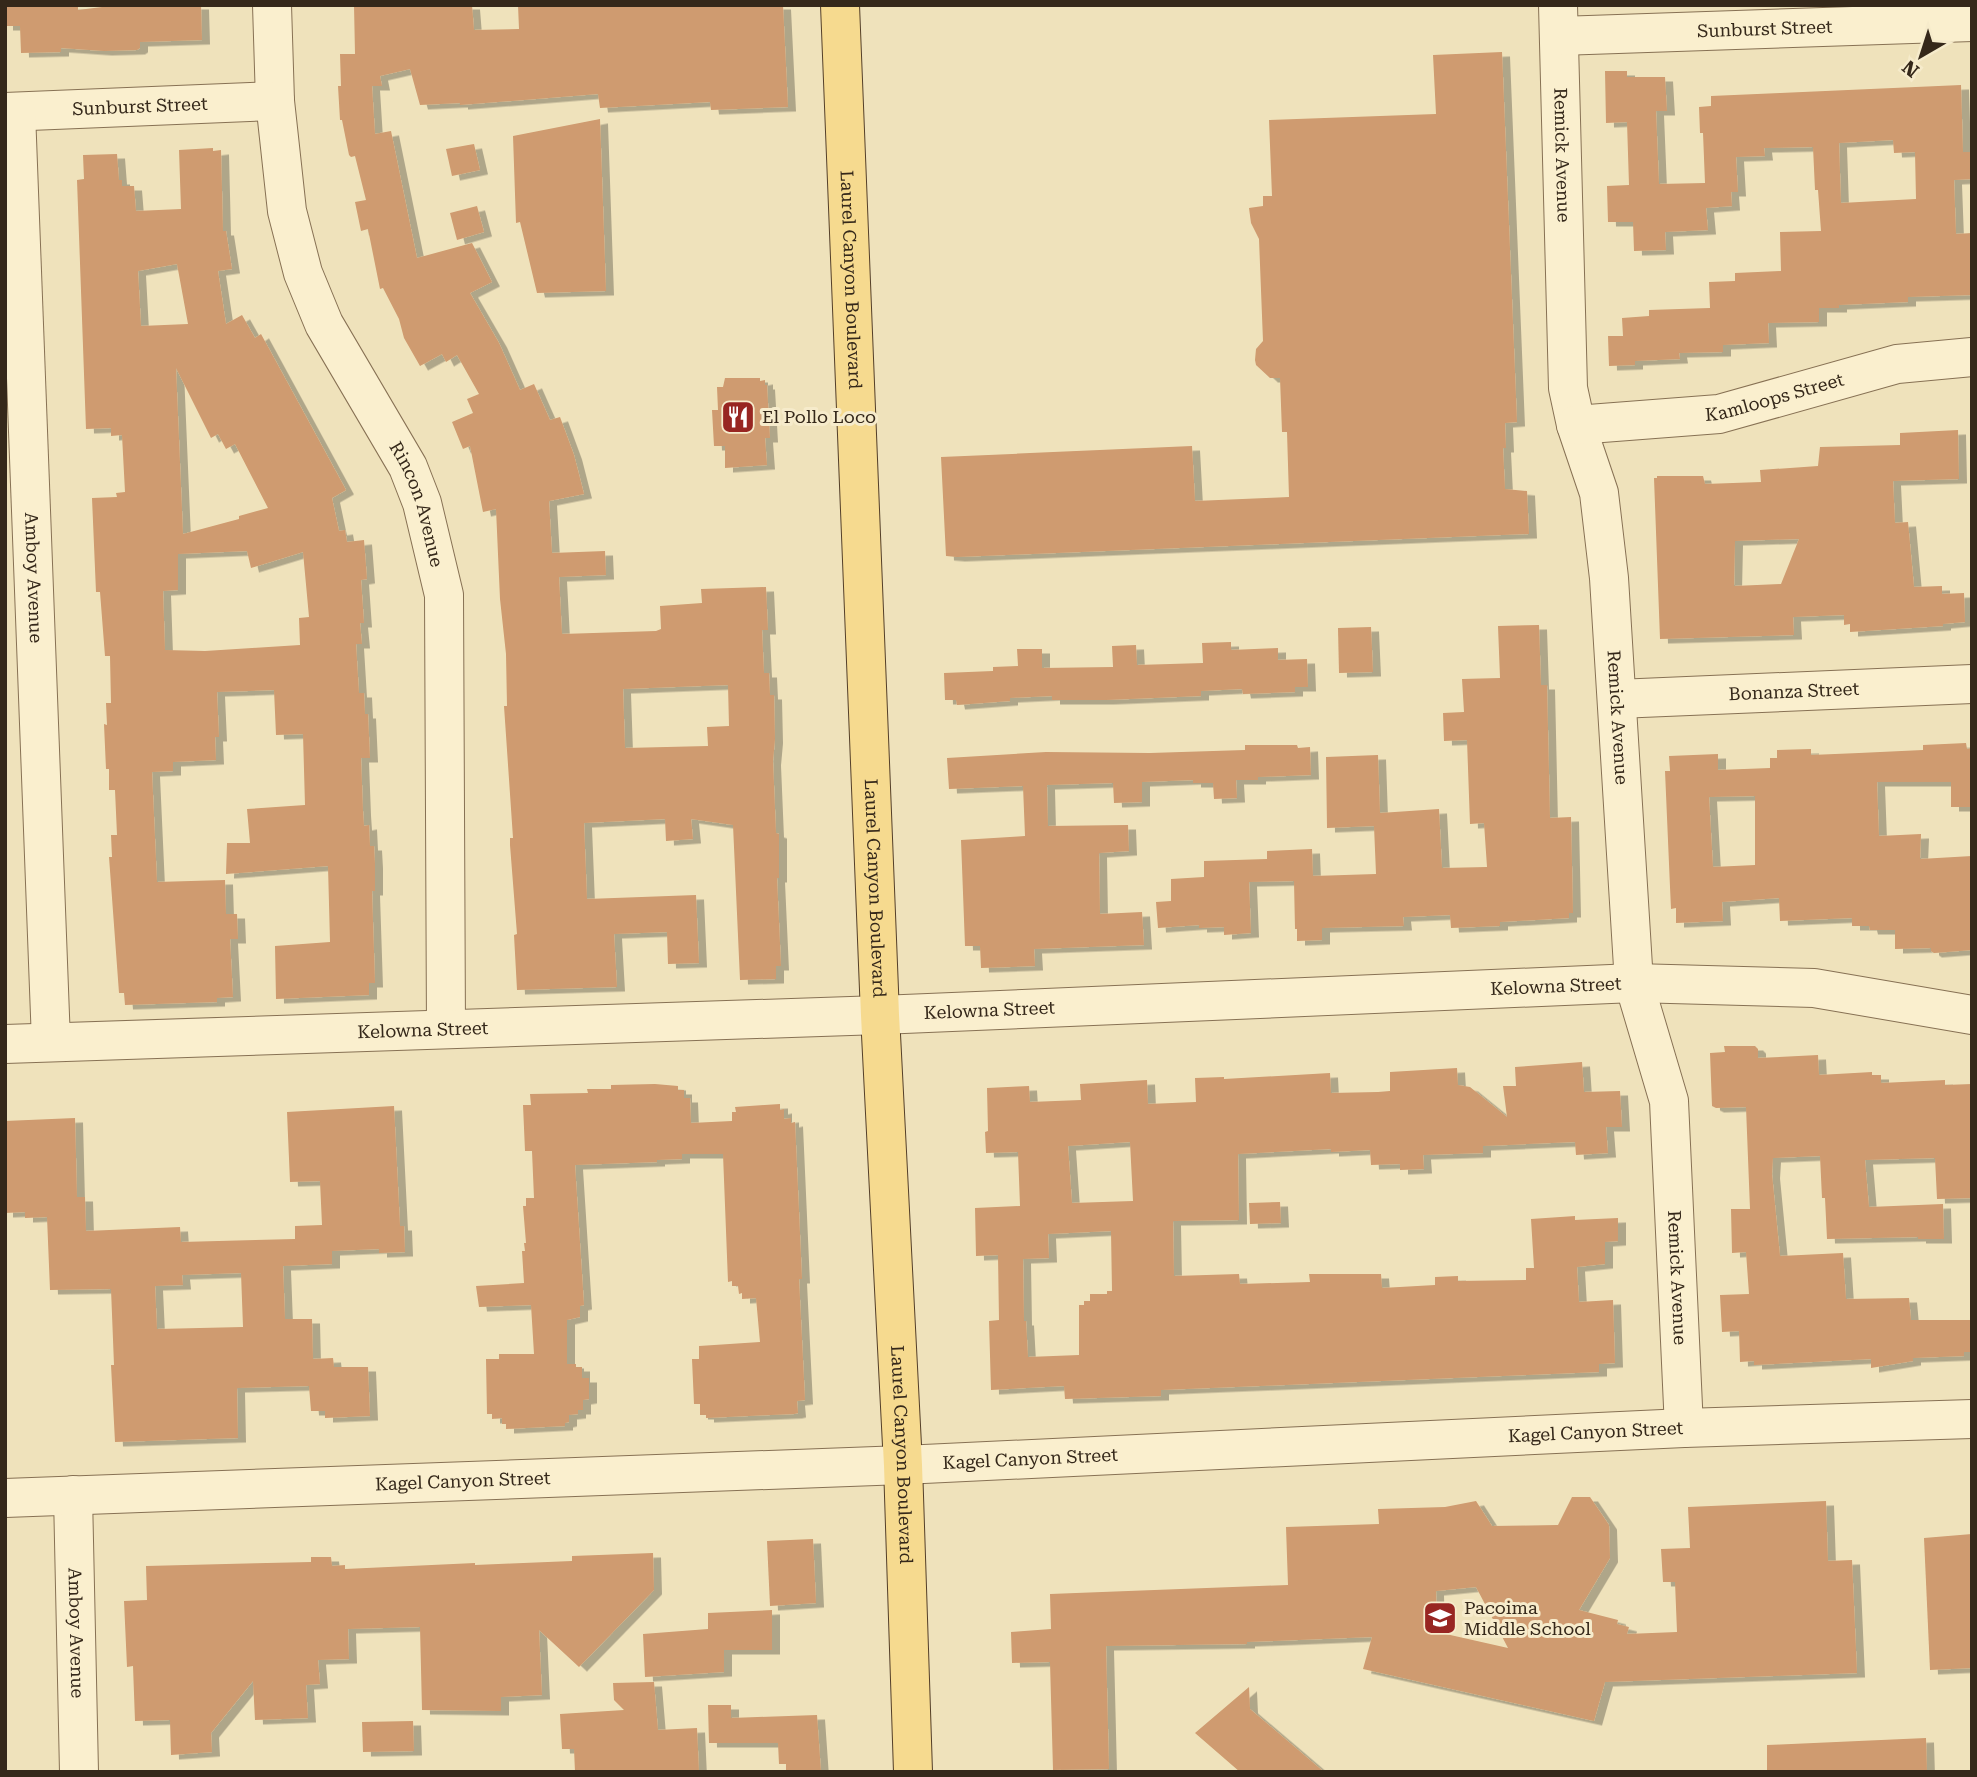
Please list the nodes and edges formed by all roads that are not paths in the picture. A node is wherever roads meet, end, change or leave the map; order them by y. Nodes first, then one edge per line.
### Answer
1 (272, 5) edge
2 (840, 5) edge
3 (1558, 21) edge
4 (1972, 22) edge
5 (275, 102) junction
6 (11, 112) edge
7 (1972, 357) edge
8 (1576, 425) junction
9 (1972, 684) edge
10 (1617, 699) junction
11 (1634, 983) junction
12 (880, 1015) junction
13 (1972, 1015) edge
14 (446, 1029) junction
15 (51, 1042) junction
16 (5, 1044) edge
17 (1972, 1419) edge
18 (1684, 1428) junction
19 (903, 1465) junction
20 (73, 1495) junction
21 (5, 1498) edge
22 (79, 1772) edge
23 (913, 1772) edge

1 - 5 street, Rincon Avenue
2 - 12 main road, Laurel Canyon Boulevard
3 - 4 street, Sunburst Street
3 - 8 street, Remick Avenue
5 - 6 street, Sunburst Street
5 - 14 street, Rincon Avenue
6 - 15 street, Amboy Avenue
7 - 8 street, Kamloops Street
8 - 10 street, Remick Avenue
9 - 10 street, Bonanza Street
10 - 11 street, Remick Avenue
11 - 12 street, Kelowna Street
11 - 13 street, Kelowna Street
11 - 18 street, Remick Avenue
12 - 14 street, Kelowna Street
12 - 19 main road, Laurel Canyon Boulevard
14 - 15 street, Kelowna Street
15 - 16 street, Kelowna Street
17 - 18 street, Kagel Canyon Street
18 - 19 street, Kagel Canyon Street
19 - 20 street, Kagel Canyon Street
19 - 23 main road, Laurel Canyon Boulevard
20 - 21 street, Kagel Canyon Street
20 - 22 street, Amboy Avenue

